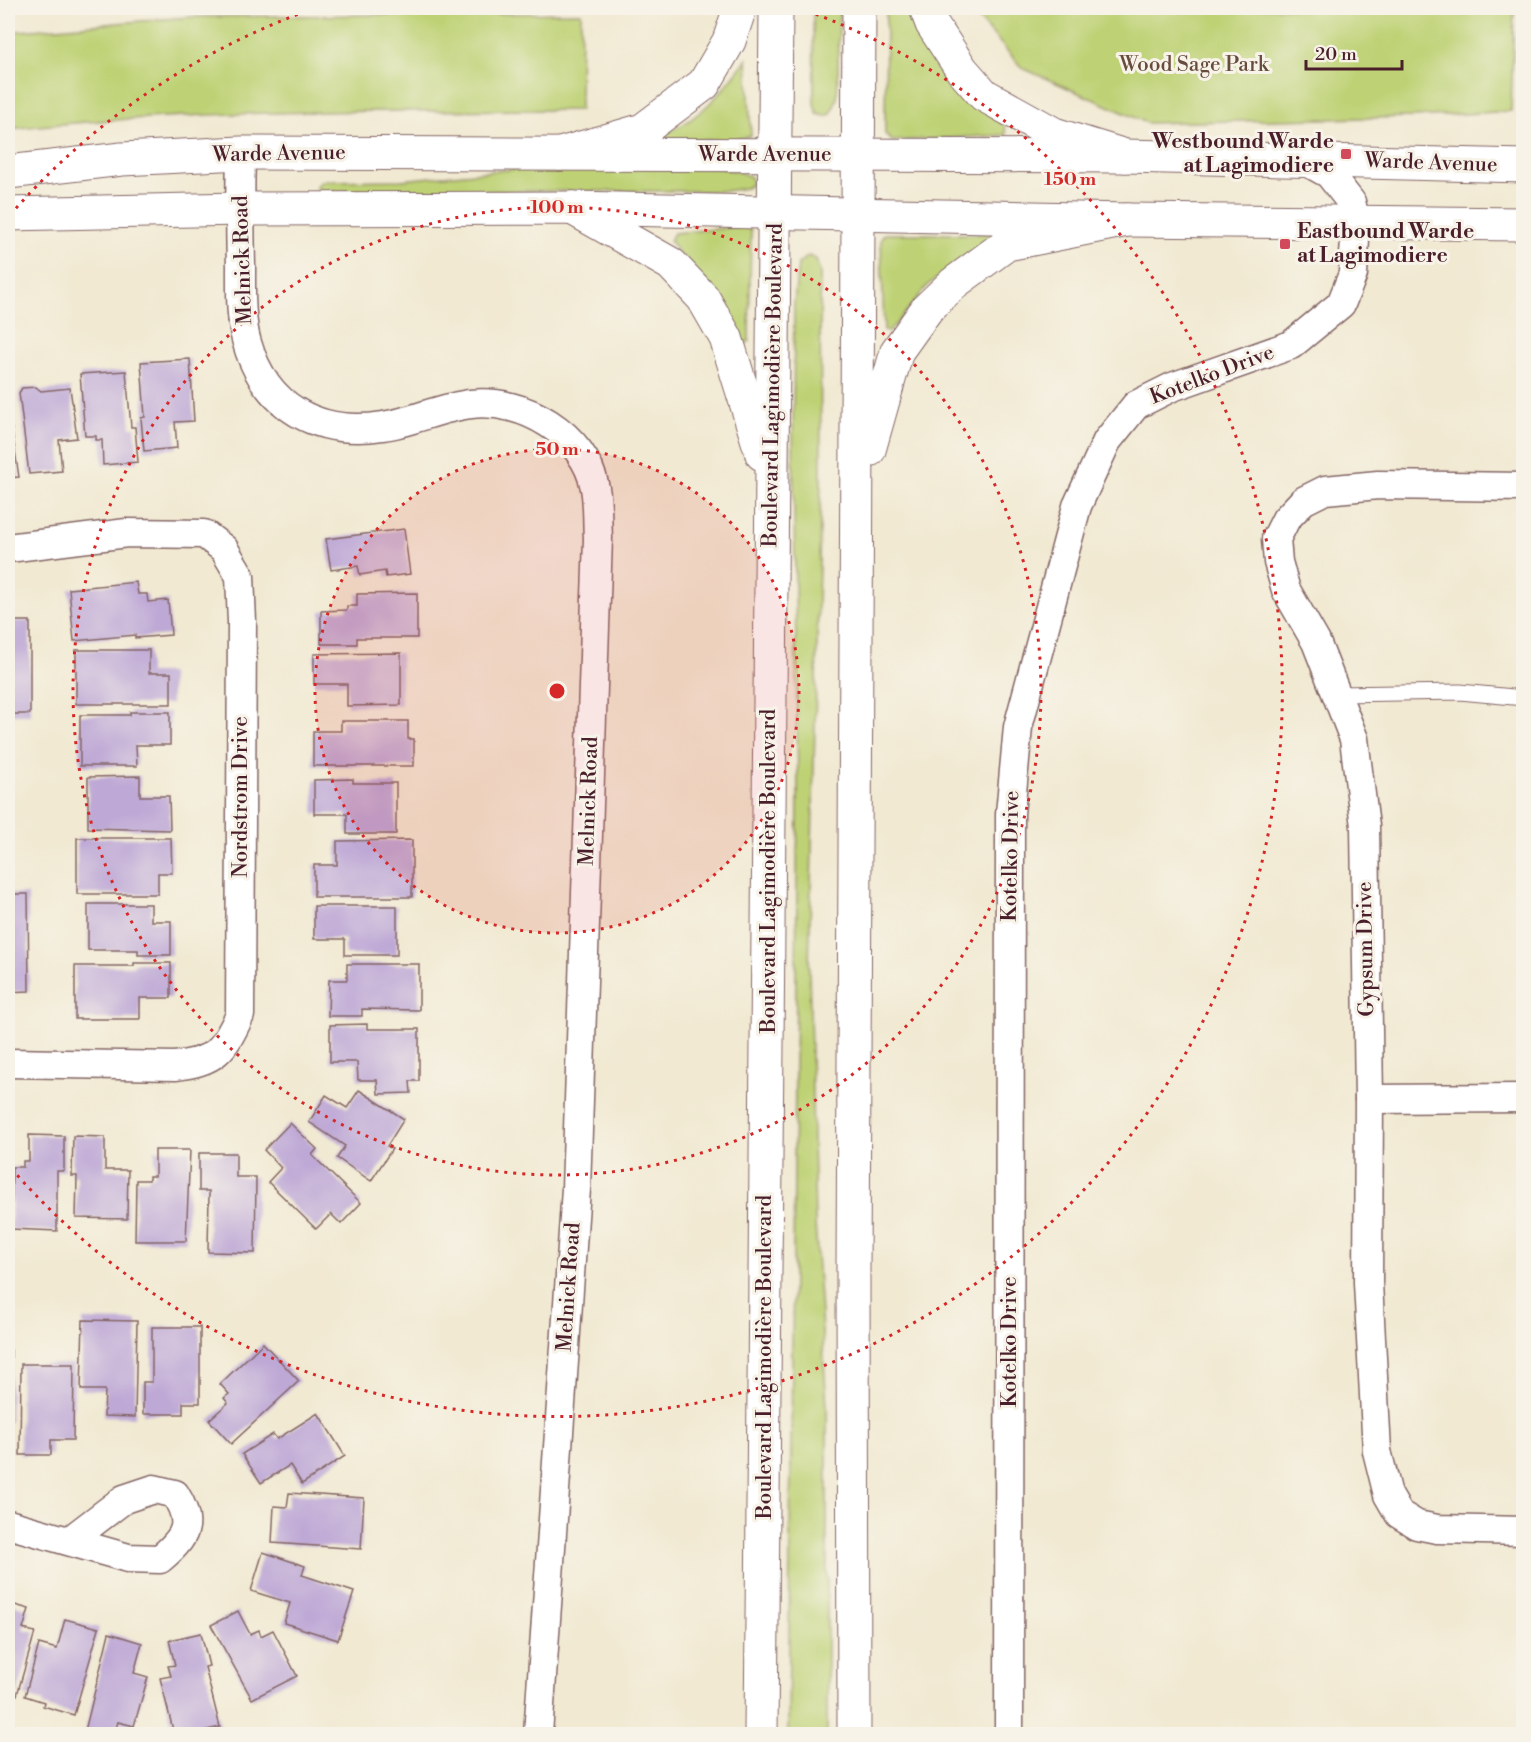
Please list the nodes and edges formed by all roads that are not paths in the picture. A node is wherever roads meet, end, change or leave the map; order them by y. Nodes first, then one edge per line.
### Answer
1 (740, 8) edge
2 (776, 8) edge
3 (859, 8) edge
4 (926, 8) edge
5 (241, 153) junction
6 (560, 154) junction
7 (775, 155) junction
8 (858, 155) junction
9 (1125, 156) junction
10 (1302, 159) junction
11 (1524, 166) edge
12 (8, 172) edge
13 (572, 207) junction
14 (240, 209) junction
15 (774, 212) junction
16 (8, 214) edge
17 (858, 214) junction
18 (1127, 220) junction
19 (1356, 222) junction
20 (1524, 224) edge
21 (772, 484) junction
22 (1524, 487) edge
23 (855, 507) junction
24 (8, 548) edge
25 (1338, 694) junction
26 (1524, 698) edge
27 (8, 1063) edge
28 (1524, 1098) edge
29 (1369, 1099) junction
30 (8, 1524) edge
31 (1524, 1531) edge
32 (69, 1541) dead end
33 (538, 1734) edge
34 (761, 1734) edge
35 (854, 1734) edge
36 (1010, 1734) edge

1 - 6 main road
2 - 7 main road, Boulevard Lagimodière Boulevard
3 - 8 main road
4 - 9 main road
5 - 6 main road, Warde Avenue
5 - 12 main road, Warde Avenue
5 - 14 street, Melnick Road
6 - 7 main road, Warde Avenue
7 - 8 main road, Warde Avenue
7 - 15 main road, Boulevard Lagimodière Boulevard
8 - 9 main road, Warde Avenue
8 - 17 main road
9 - 10 main road, Warde Avenue
10 - 11 main road, Warde Avenue
10 - 19 street, Kotelko Drive
13 - 14 main road
13 - 15 main road
13 - 21 main road
14 - 16 main road
14 - 33 street, Melnick Road
15 - 17 main road
15 - 21 main road, Boulevard Lagimodière Boulevard
17 - 18 main road
17 - 23 main road
18 - 19 main road
18 - 23 main road
19 - 20 main road
19 - 36 street, Kotelko Drive
21 - 34 main road, Boulevard Lagimodière Boulevard
22 - 25 street, Gypsum Drive
23 - 35 main road
24 - 27 street, Nordstrom Drive
25 - 26 lane
25 - 29 street, Gypsum Drive
28 - 29 street
29 - 31 street, Gypsum Drive
30 - 32 street

